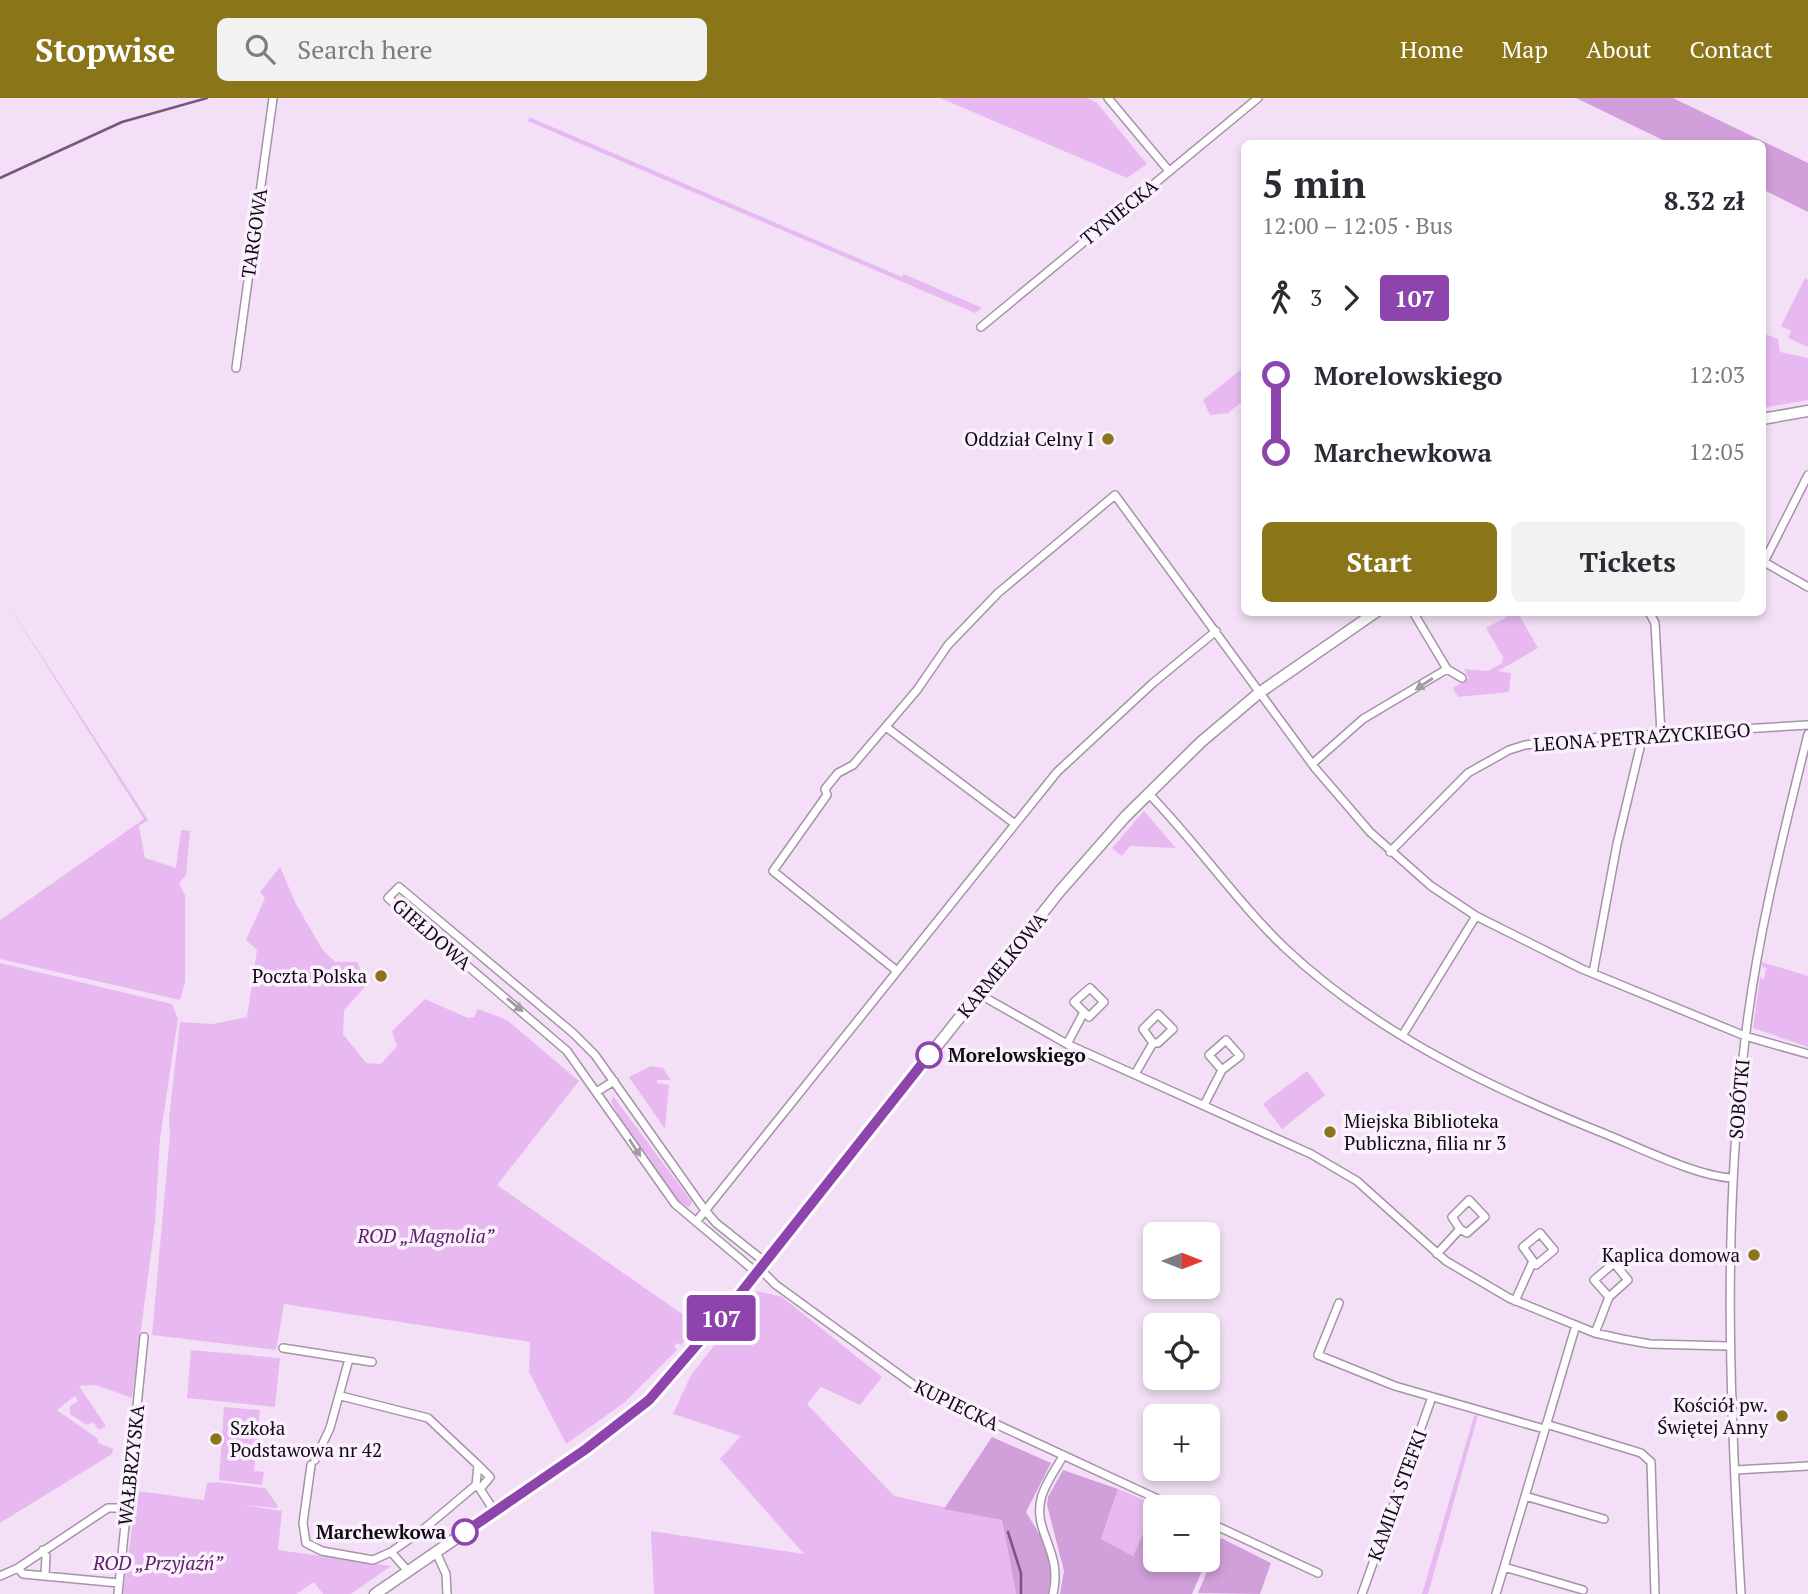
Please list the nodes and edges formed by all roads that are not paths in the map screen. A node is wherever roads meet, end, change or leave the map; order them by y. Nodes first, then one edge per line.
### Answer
1 (273, 98) edge
2 (1108, 98) edge
3 (1258, 98) edge
4 (1168, 171) junction
5 (981, 327) dead end
6 (236, 368) dead end
7 (1808, 411) edge
8 (1766, 418) edge
9 (1808, 475) edge
10 (1766, 558) edge
11 (1766, 563) edge
12 (1808, 587) edge
13 (1371, 616) edge
14 (1415, 616) edge
15 (1651, 616) edge
16 (1216, 631) junction
17 (1447, 669) junction
18 (1462, 678) dead end
19 (1259, 693) junction
20 (1808, 725) edge
21 (886, 727) junction
22 (1661, 734) junction
23 (1808, 734) edge
24 (1643, 735) junction
25 (1312, 764) junction
26 (1148, 793) junction
27 (1015, 824) junction
28 (1390, 852) junction
29 (1476, 916) junction
30 (478, 953) junction
31 (468, 966) junction
32 (897, 971) junction
33 (1592, 973) junction
34 (507, 977) junction
35 (496, 989) junction
36 (979, 994) junction
37 (1084, 1012) dead end
38 (1402, 1036) junction
39 (1745, 1036) junction
40 (1153, 1043) dead end
41 (1067, 1044) junction
42 (1808, 1055) edge
43 (1222, 1070) dead end
44 (1135, 1074) junction
45 (614, 1081) junction
46 (597, 1091) junction
47 (1204, 1105) junction
48 (1732, 1178) junction
49 (704, 1209) junction
50 (696, 1222) junction
51 (1460, 1229) junction
52 (1437, 1254) junction
53 (1533, 1261) junction
54 (760, 1268) junction
55 (1609, 1297) junction
56 (1516, 1301) junction
57 (1339, 1303) dead end
58 (1576, 1325) junction
59 (1595, 1333) junction
60 (144, 1337) dead end
61 (1728, 1346) junction
62 (283, 1348) dead end
63 (349, 1359) junction
64 (372, 1362) dead end
65 (341, 1395) junction
66 (1432, 1397) junction
67 (1545, 1426) junction
68 (1063, 1456) junction
69 (478, 1465) junction
70 (1808, 1466) edge
71 (1735, 1470) junction
72 (477, 1487) junction
73 (1149, 1495) edge
74 (1525, 1496) junction
75 (491, 1506) dead end
76 (127, 1508) junction
77 (1604, 1519) dead end
78 (1220, 1528) edge
79 (43, 1550) junction
80 (391, 1552) junction
81 (436, 1552) junction
82 (1504, 1567) junction
83 (18, 1568) junction
84 (408, 1571) junction
85 (1318, 1573) dead end
86 (45, 1575) junction
87 (0, 1576) edge
88 (119, 1583) junction
89 (1583, 1590) dead end
90 (118, 1594) edge
91 (375, 1594) edge
92 (447, 1594) edge
93 (1053, 1594) edge
94 (1362, 1594) edge
95 (1496, 1594) edge
96 (1655, 1594) edge
97 (1741, 1594) edge

1 - 6 street, TARGOWA
2 - 4 street
3 - 4 street, TYNIECKA
4 - 5 street, TYNIECKA
7 - 8 street
9 - 10 street
11 - 12 street
13 - 19 street, KARMELKOWA
14 - 17 street
15 - 22 street
16 - 19 street
16 - 21 street
16 - 27 street
17 - 18 street
17 -> 25 street
19 - 25 street
19 - 26 street, KARMELKOWA
20 - 22 street, LEONA PETRAŻYCKIEGO
21 - 27 street
21 - 32 street
22 - 24 street, LEONA PETRAŻYCKIEGO
23 - 39 street, SOBÓTKI
24 - 28 street, LEONA PETRAŻYCKIEGO
24 - 33 street
25 - 28 street
26 - 36 street, KARMELKOWA
26 - 38 street
27 - 32 street
28 - 29 street
29 - 33 street
29 - 38 street
30 - 31 street
30 - 31 street, GIEŁDOWA
30 - 34 street, GIEŁDOWA
31 - 35 street, GIEŁDOWA
32 - 49 street
33 - 39 street
34 - 35 street
34 - 45 street, GIEŁDOWA
35 -> 46 street, GIEŁDOWA
36 - 41 street
36 - 54 street, KARMELKOWA
37 - 41 street
38 - 48 street
39 - 42 street
39 - 48 street, SOBÓTKI
40 - 44 street
41 - 44 street
43 - 47 street
44 - 47 street
45 - 46 street
45 - 49 street, GIEŁDOWA
46 -> 50 street, GIEŁDOWA
47 - 52 street
48 - 61 street, SOBÓTKI
49 - 50 street
49 - 54 street, GIEŁDOWA
50 - 54 street, GIEŁDOWA
51 - 51 street
51 - 52 street
52 - 56 street
53 - 53 street
53 - 56 street
54 - 68 street, KUPIECKA
54 - 81 street, KARMELKOWA
55 - 55 street
55 - 59 street
56 - 58 street
57 - 66 street
58 - 59 street
58 - 67 street
59 - 61 street
60 - 76 street, WAŁBRZYSKA
61 - 71 street, SOBÓTKI
62 - 63 street
63 - 64 street
63 - 65 street
65 - 69 street
65 - 80 street
66 - 67 street
66 - 94 street, KAMILA STEFKI
67 - 74 street
67 - 96 street
68 - 73 street, KUPIECKA
68 - 93 street
69 - 72 street
69 - 72 street
70 - 71 street
71 - 97 street, SOBÓTKI
72 - 75 street
72 - 80 street
74 - 77 street
74 - 82 street
76 - 79 street
76 - 88 street, WAŁBRZYSKA
78 - 85 street
79 - 83 street
79 - 86 street
80 - 84 street
81 - 84 street, KARMELKOWA
81 - 92 street
82 - 89 street
82 - 95 street
83 - 86 street
83 - 87 street
84 - 91 street, KARMELKOWA
86 - 88 street
88 - 90 street, WAŁBRZYSKA

